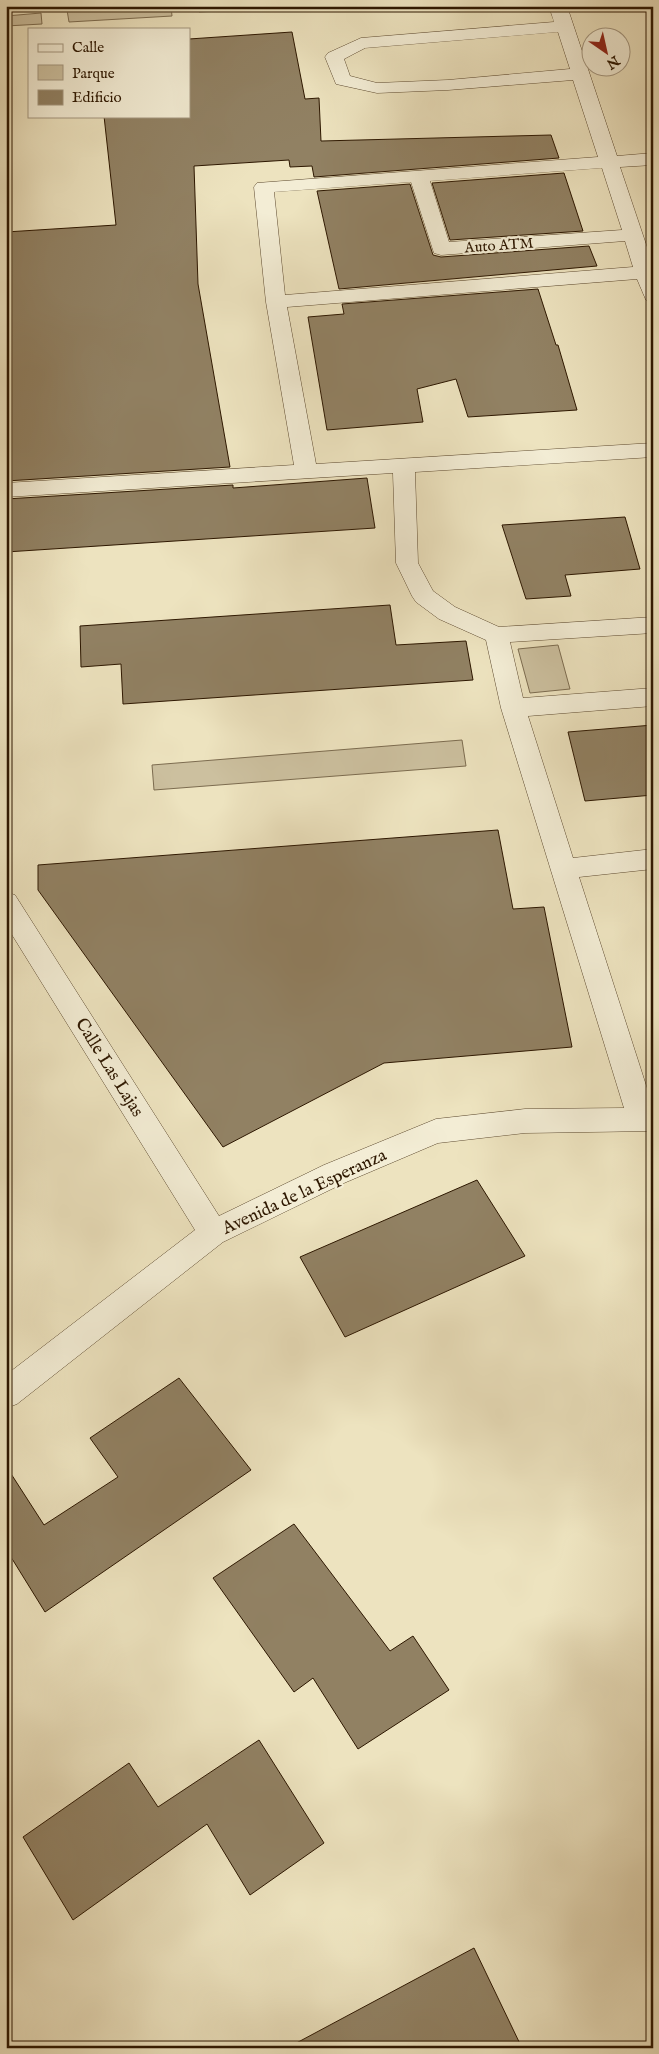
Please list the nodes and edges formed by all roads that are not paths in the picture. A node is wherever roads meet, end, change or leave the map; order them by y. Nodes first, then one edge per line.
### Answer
1 (558, 6) edge
2 (565, 26) junction
3 (580, 74) junction
4 (653, 159) edge
5 (609, 162) junction
6 (419, 176) junction
7 (633, 235) junction
8 (645, 272) junction
9 (653, 296) edge
10 (276, 302) junction
11 (653, 450) edge
12 (404, 467) junction
13 (306, 472) junction
14 (6, 490) edge
15 (653, 625) edge
16 (497, 635) junction
17 (653, 697) edge
18 (513, 708) junction
19 (653, 859) edge
20 (563, 870) junction
21 (6, 902) edge
22 (647, 1118) edge
23 (213, 1233) junction
24 (6, 1394) edge

1 - 2 street
2 - 3 street
2 - 3 street
3 - 5 street
4 - 5 street
5 - 6 street
5 - 7 street
6 - 7 street, Auto ATM
6 - 10 street
7 - 8 street
8 - 9 street
8 - 10 street
10 - 13 street
11 - 12 street
12 - 13 street
12 - 16 street
13 - 14 street
15 - 16 street
16 - 18 street
17 - 18 street
18 - 20 street
19 - 20 street
20 - 22 street
21 - 23 street, Calle Las Lajas
22 - 23 street, Avenida de la Esperanza
23 - 24 street, Avenida de la Esperanza

